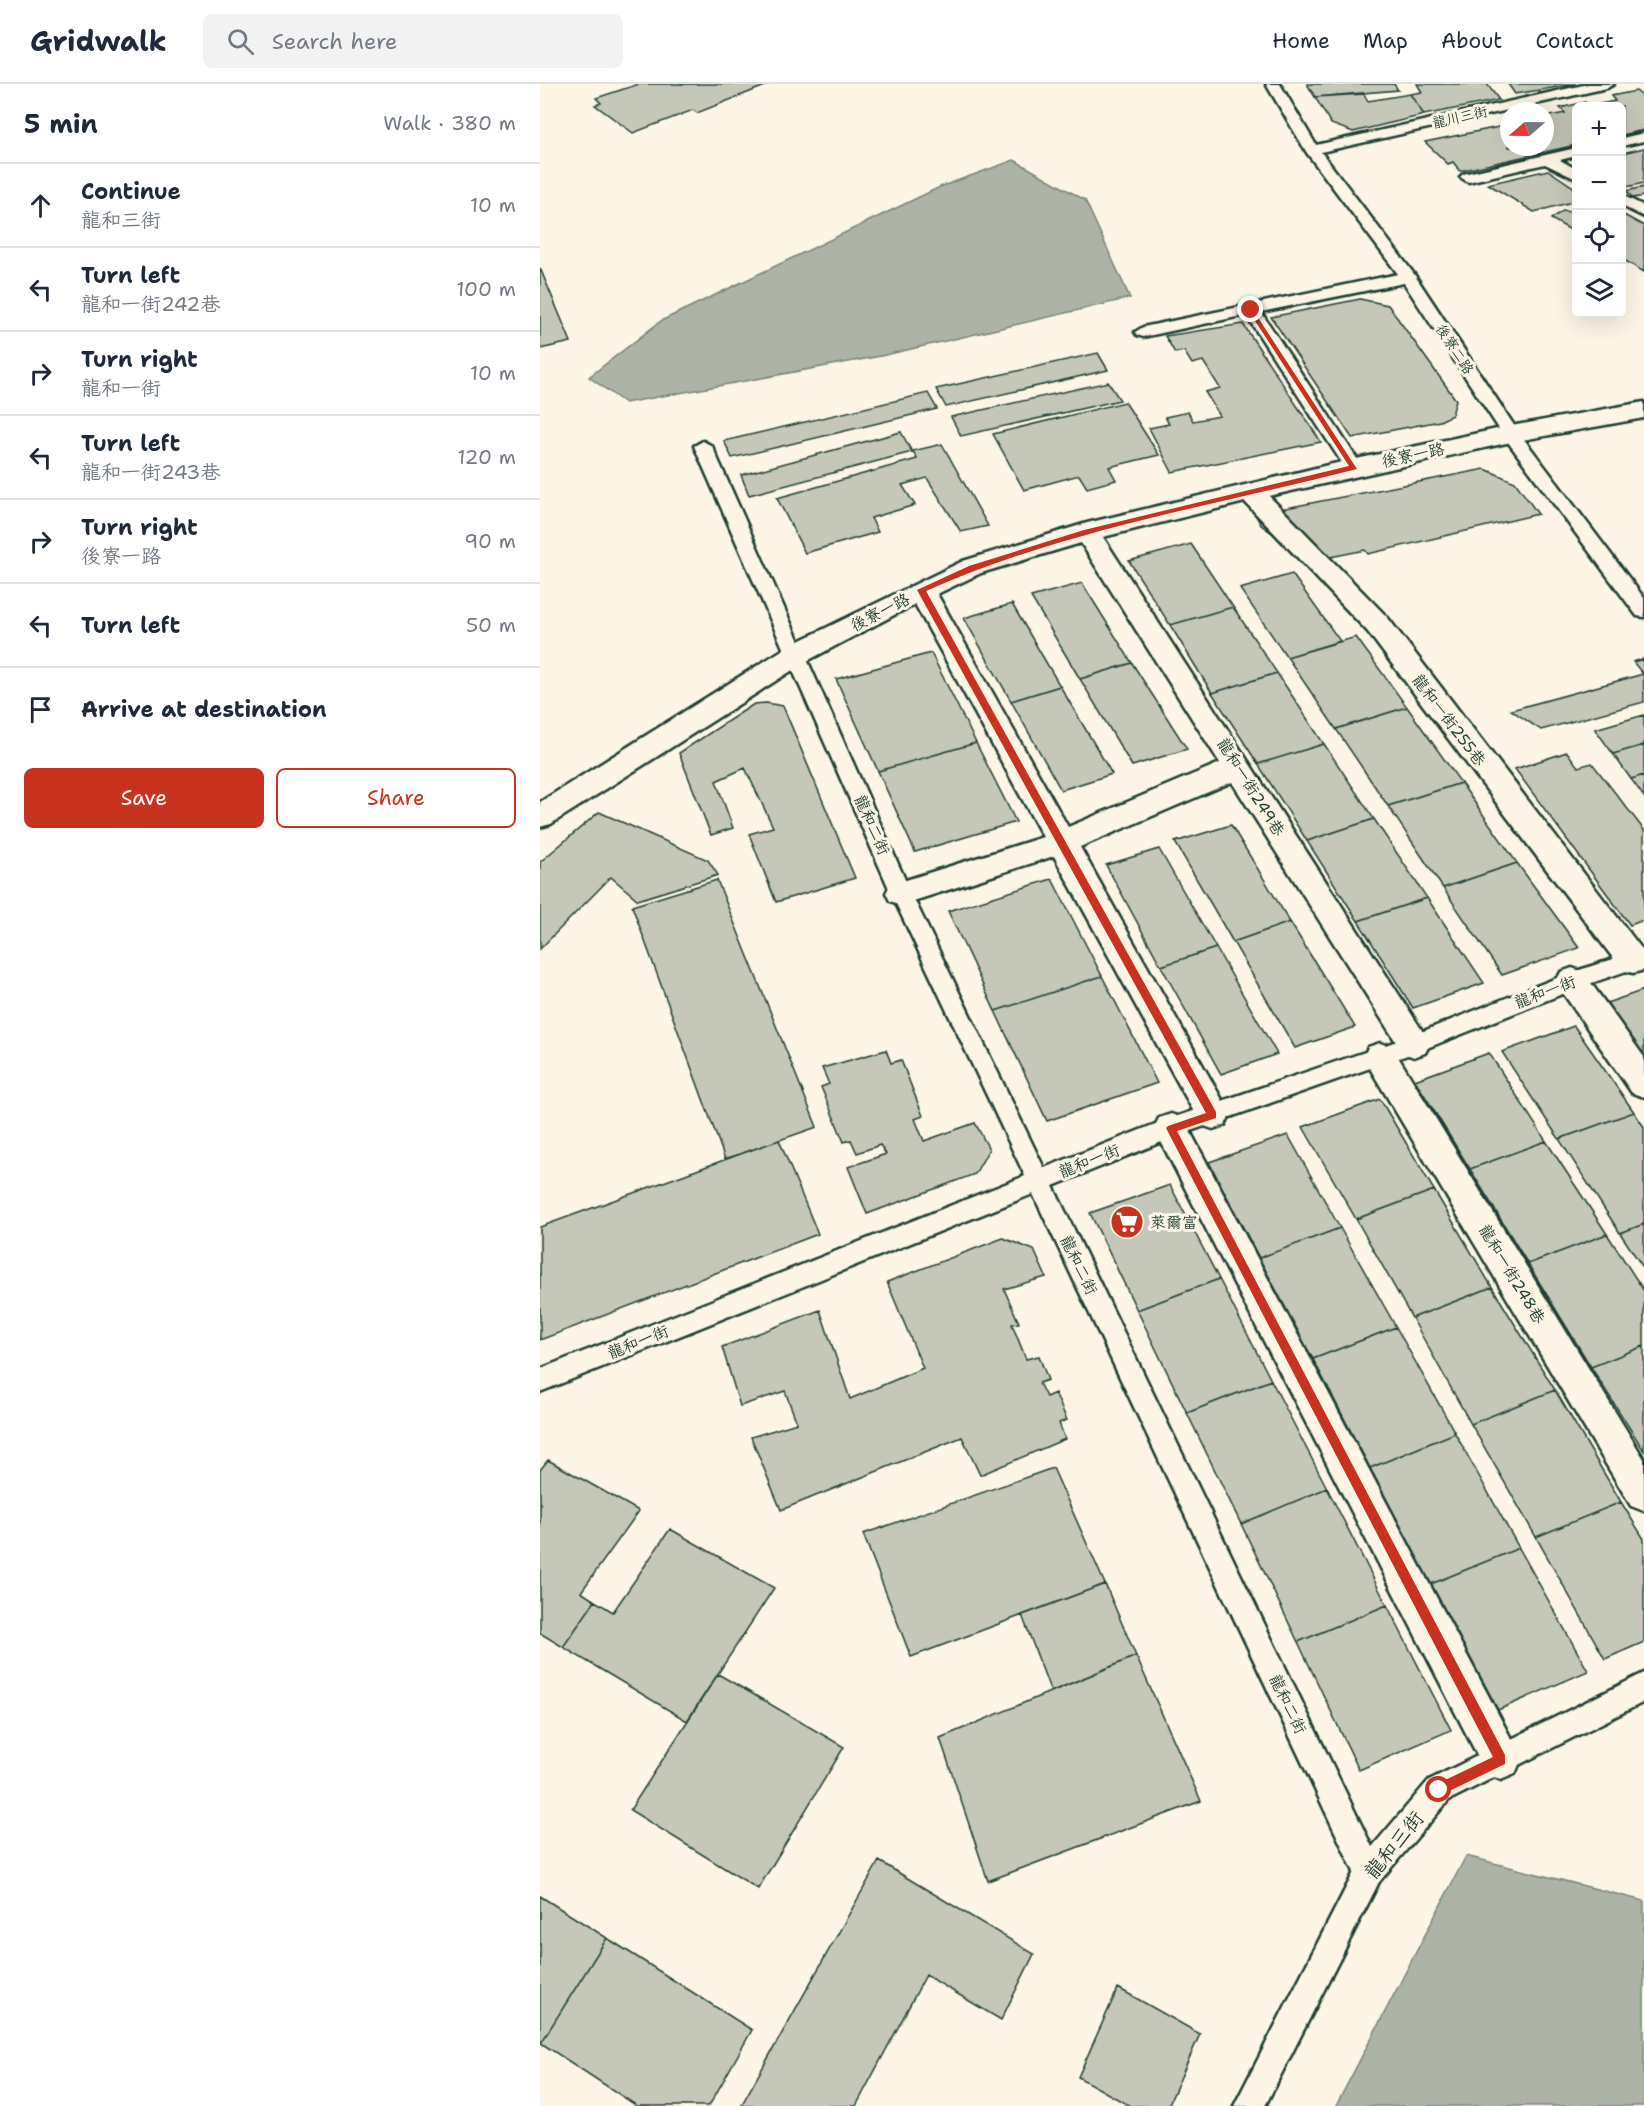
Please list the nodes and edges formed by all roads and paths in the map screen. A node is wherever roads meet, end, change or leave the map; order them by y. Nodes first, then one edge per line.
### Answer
1 (1274, 84) edge
2 (1607, 84) edge
3 (1644, 137) edge
4 (1626, 141) edge
5 (1312, 150) junction
6 (1572, 153) edge
7 (1547, 159) junction
8 (1572, 173) edge
9 (1468, 177) dead end
10 (1626, 202) edge
11 (1644, 212) edge
12 (1408, 277) junction
13 (1251, 310) junction
14 (1143, 332) dead end
15 (1644, 410) edge
16 (1511, 434) junction
17 (703, 446) dead end
18 (1354, 468) junction
19 (1250, 492) junction
20 (1087, 531) junction
21 (921, 590) junction
22 (1643, 608) edge
23 (797, 654) junction
24 (1239, 767) junction
25 (540, 816) edge
26 (1063, 842) junction
27 (901, 893) junction
28 (1638, 959) edge
29 (1572, 981) junction
30 (1414, 1044) junction
31 (1380, 1056) junction
32 (1644, 1083) edge
33 (1213, 1115) junction
34 (1171, 1128) junction
35 (1039, 1182) junction
36 (540, 1381) edge
37 (1644, 1492) edge
38 (1644, 1687) edge
39 (1501, 1760) junction
40 (1369, 1872) junction
41 (1249, 2106) edge

1 - 5 lane, 後寮二路
2 - 5 lane, 龍川三街
3 - 4 lane
5 - 12 lane, 後寮二路
6 - 7 lane
7 - 8 lane
7 - 9 lane
10 - 11 lane
12 - 13 lane
12 - 16 lane, 後寮二路
13 - 14 lane
13 - 18 lane
15 - 16 street, 後寮一路
16 - 18 street, 後寮一路
16 - 22 lane, 後寮二路
17 - 23 lane, 龍和二街
18 - 19 street, 後寮一路
19 - 20 street, 後寮一路
19 - 28 street, 龍和一街255巷
20 - 21 street, 後寮一路
20 - 24 street, 龍和一街249巷
21 - 23 street, 後寮一路
21 - 26 street
23 - 25 street, 後寮一路
23 - 27 lane, 龍和二街
24 - 26 street
24 - 30 street, 龍和一街249巷
26 - 27 street
26 - 33 street
27 - 35 lane, 龍和二街
28 - 29 lane, 龍和一街
29 - 30 lane, 龍和一街
29 - 32 street
30 - 31 lane, 龍和一街
31 - 33 lane, 龍和一街
31 - 37 street, 龍和一街248巷
33 - 34 lane, 龍和一街
34 - 35 lane, 龍和一街
34 - 39 street
35 - 36 lane, 龍和一街
35 - 40 lane, 龍和二街
38 - 39 lane, 龍和三街
39 - 40 lane, 龍和三街
40 - 41 lane, 龍和三街

